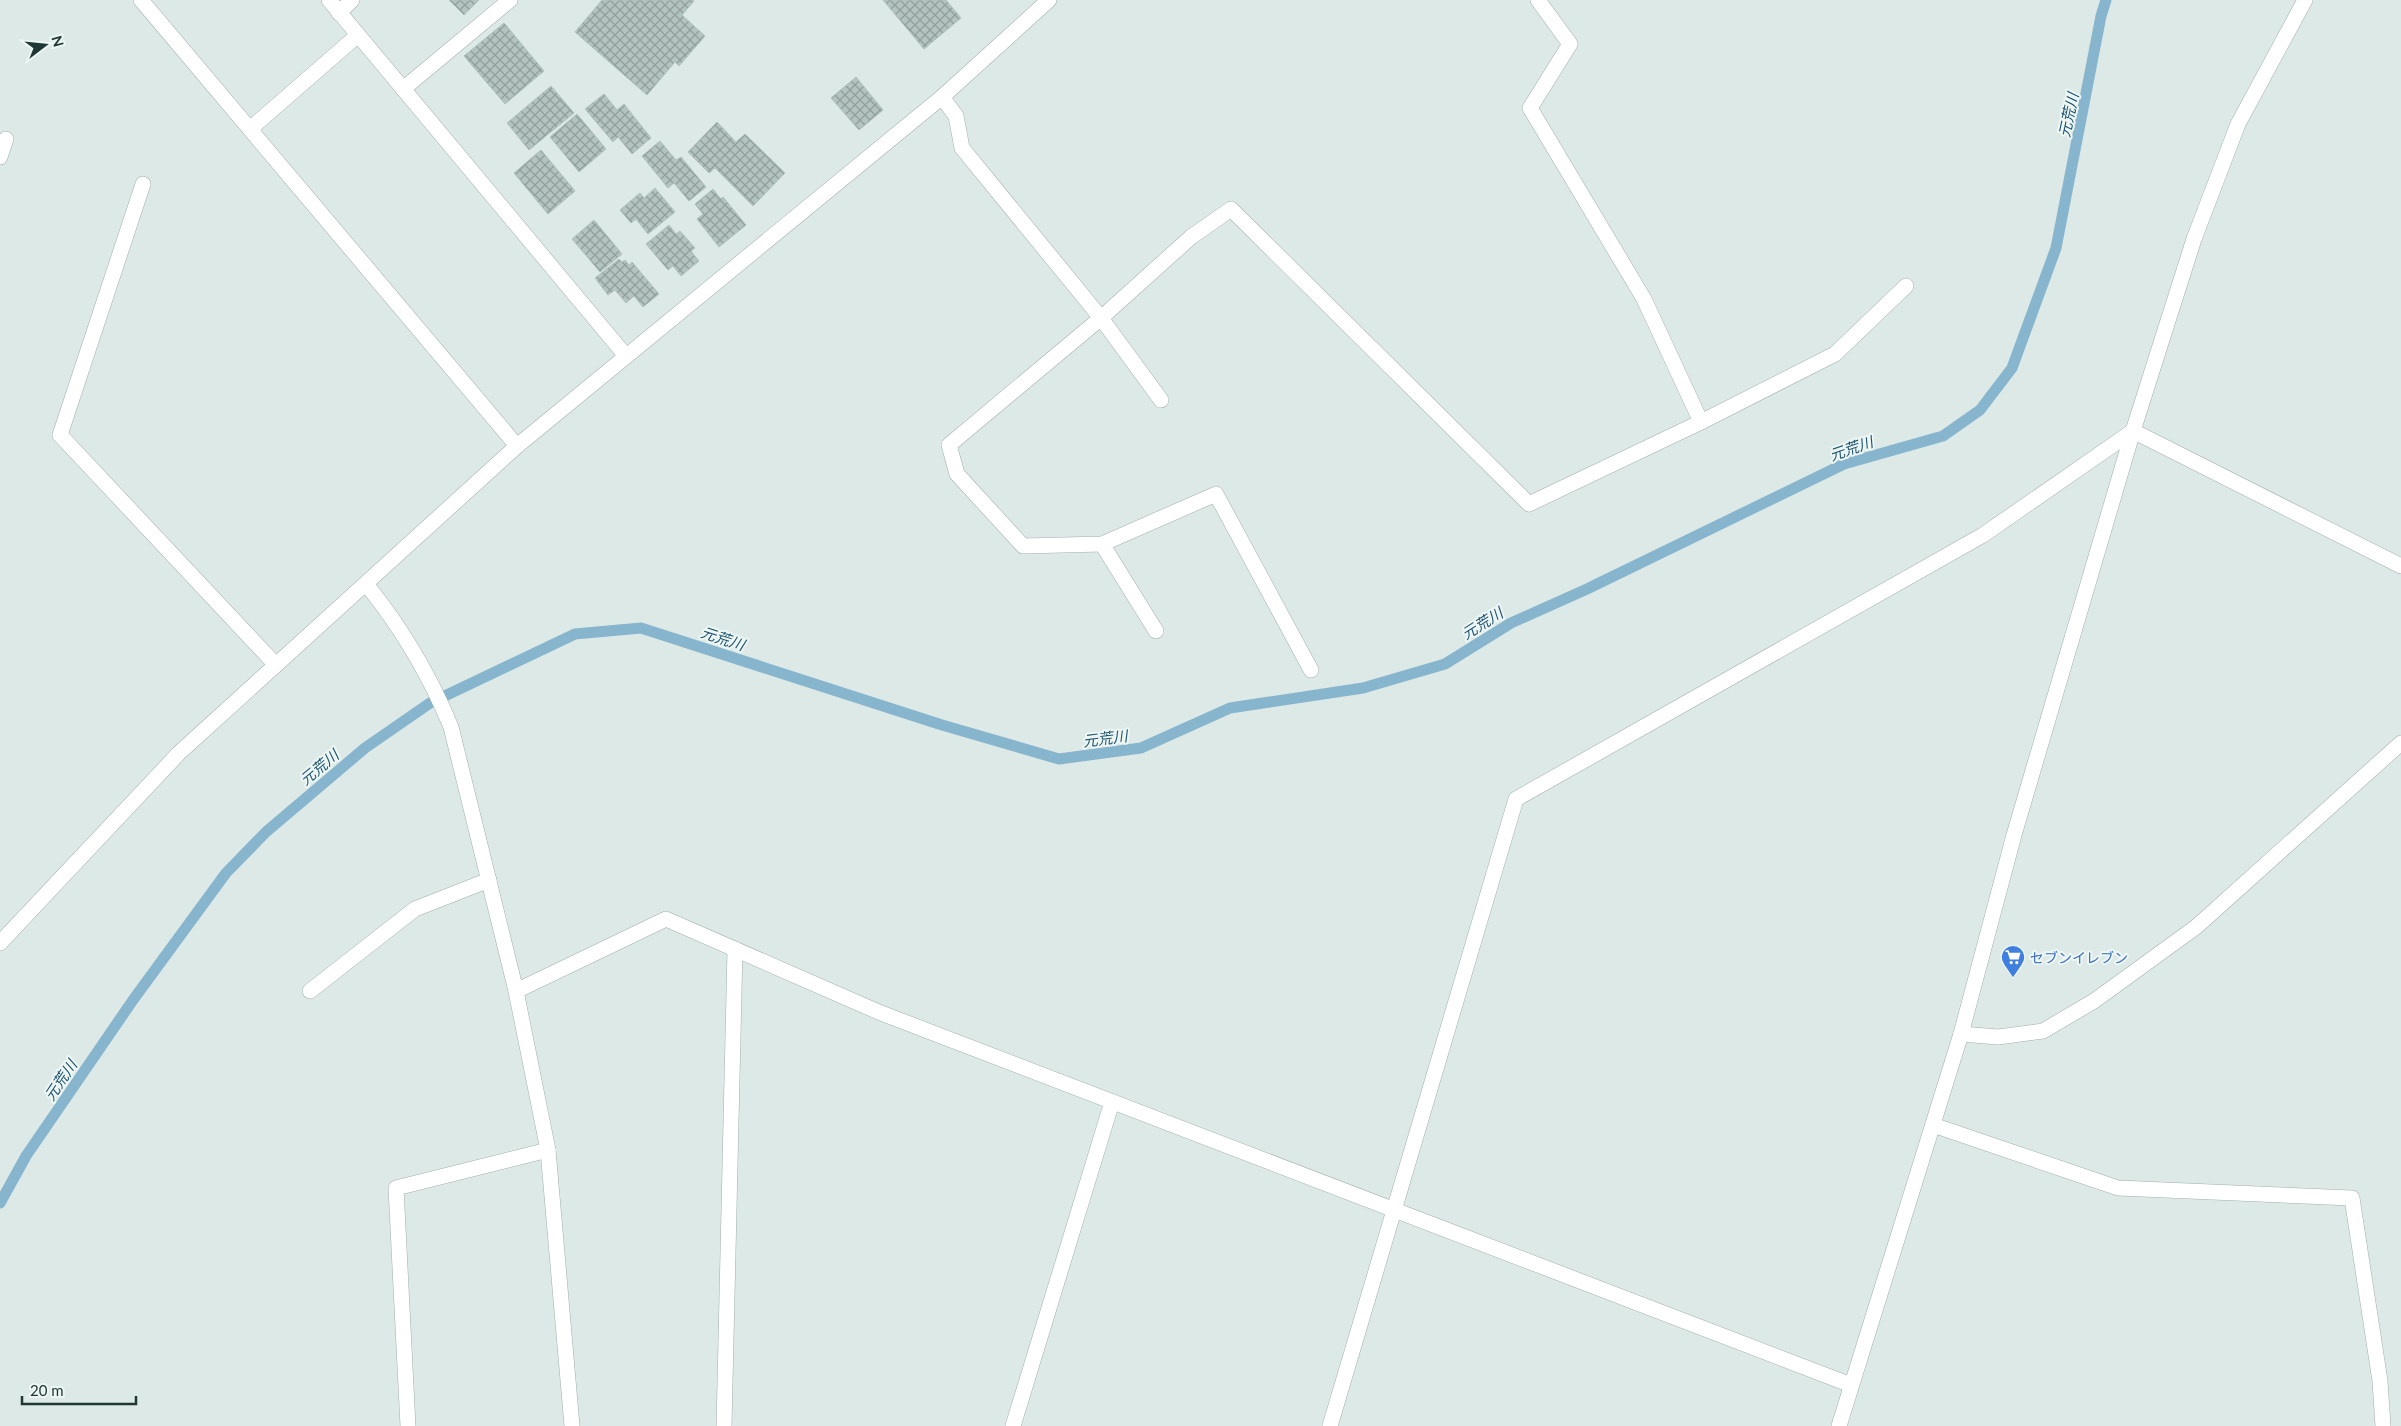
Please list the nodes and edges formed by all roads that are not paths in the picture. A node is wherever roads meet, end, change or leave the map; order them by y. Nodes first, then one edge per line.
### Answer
1 (142, 0) edge
2 (329, 0) edge
3 (352, 0) edge
4 (510, 0) edge
5 (1049, 0) edge
6 (1538, 0) edge
7 (2305, 0) edge
8 (340, 13) junction
9 (358, 35) junction
10 (403, 89) junction
11 (942, 97) junction
12 (250, 129) junction
13 (6, 139) dead end
14 (0, 157) edge
15 (143, 184) dead end
16 (1906, 286) dead end
17 (1101, 318) junction
18 (626, 356) junction
19 (1161, 400) dead end
20 (1701, 422) junction
21 (2133, 432) junction
22 (517, 446) junction
23 (1102, 544) junction
24 (2401, 566) edge
25 (366, 584) junction
26 (1156, 630) dead end
27 (275, 664) junction
28 (1311, 670) dead end
29 (2401, 743) edge
30 (489, 880) junction
31 (0, 943) edge
32 (735, 949) junction
33 (310, 990) dead end
34 (516, 991) junction
35 (1961, 1034) junction
36 (1112, 1102) junction
37 (1932, 1125) junction
38 (548, 1150) junction
39 (1393, 1209) junction
40 (1851, 1385) junction
41 (408, 1426) edge
42 (572, 1426) edge
43 (724, 1426) edge
44 (1013, 1426) edge
45 (1330, 1426) edge
46 (1839, 1426) edge
47 (2383, 1426) edge

1 - 12 street
2 - 8 street
3 - 8 street
4 - 10 street
5 - 11 street
6 - 20 street
7 - 21 street
8 - 9 street
9 - 10 street
9 - 12 street
10 - 18 street
11 - 17 street
11 - 18 street
12 - 22 street
13 - 14 street
15 - 27 street
16 - 20 street
17 - 19 street
17 - 20 street
17 - 23 street
18 - 22 street
21 - 24 street
21 - 35 street
21 - 39 street
22 - 25 street
23 - 26 street
23 - 28 street
25 - 27 street
25 - 30 street
27 - 31 street
29 - 35 street
30 - 33 street
30 - 34 street
32 - 34 street
32 - 36 street
32 - 43 street
34 - 38 street
35 - 37 street
36 - 39 street
36 - 44 street
37 - 40 street
37 - 47 street
38 - 41 street
38 - 42 street
39 - 40 street
39 - 45 street
40 - 46 street

